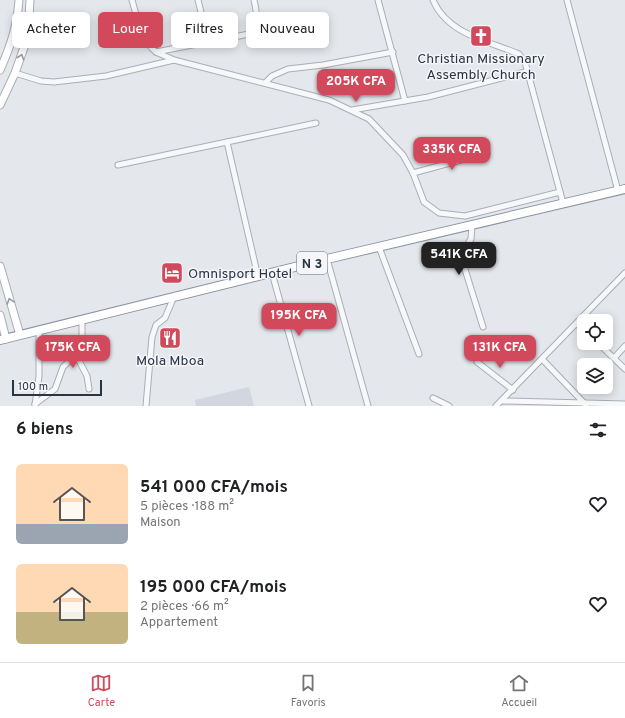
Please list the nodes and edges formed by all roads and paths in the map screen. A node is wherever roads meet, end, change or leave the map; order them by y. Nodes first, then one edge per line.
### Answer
1 (19, 0) edge
2 (30, 0) edge
3 (132, 0) edge
4 (198, 0) edge
5 (254, 0) edge
6 (378, 0) edge
7 (433, 0) edge
8 (567, 0) edge
9 (201, 12) edge
10 (238, 36) edge
11 (175, 48) edge
12 (156, 52) junction
13 (393, 52) junction
14 (174, 60) junction
15 (0, 70) edge
16 (529, 71) junction
17 (15, 73) junction
18 (265, 83) junction
19 (405, 101) junction
20 (0, 105) edge
21 (352, 110) junction
22 (316, 123) dead end
23 (227, 142) junction
24 (487, 153) dead end
25 (118, 165) dead end
26 (413, 173) junction
27 (622, 190) edge
28 (560, 192) junction
29 (563, 203) junction
30 (472, 225) junction
31 (379, 247) junction
32 (327, 259) junction
33 (0, 266) edge
34 (272, 273) junction
35 (625, 273) edge
36 (258, 277) junction
37 (173, 299) junction
38 (586, 314) edge
39 (0, 315) edge
40 (82, 320) junction
41 (577, 324) edge
42 (483, 327) dead end
43 (39, 331) junction
44 (20, 335) junction
45 (3, 339) edge
46 (625, 346) edge
47 (605, 350) edge
48 (419, 354) dead end
49 (76, 355) junction
50 (614, 358) junction
51 (542, 359) junction
52 (477, 362) dead end
53 (625, 369) edge
54 (89, 389) dead end
55 (513, 390) junction
56 (433, 398) dead end
57 (503, 401) junction
58 (536, 404) edge
59 (625, 404) edge
60 (35, 405) edge
61 (586, 405) edge
62 (146, 406) edge
63 (309, 406) edge
64 (368, 406) edge
65 (449, 406) edge
66 (496, 406) edge

1 - 15 main road
17 -> 2 main road
3 - 12 street
4 - 9 street
5 - 10 street
6 - 13 street
7 - 16 street
8 - 27 street
11 - 12 street
12 - 14 street
13 - 18 street
13 - 19 street
14 - 17 street
14 - 18 street
16 - 19 street
16 - 28 street
17 - 20 main road
18 - 21 street
19 - 21 street
21 - 26 street
22 - 23 street
23 - 25 street
23 - 36 street
24 - 26 street
26 - 28 street
27 - 29 highway, N 3
28 - 29 street
29 - 30 highway, N 3
30 - 31 highway, N 3
30 - 42 street
31 - 32 highway, N 3
31 - 48 street
32 - 34 highway, N 3
32 - 64 street
44 -> 33 main road
34 - 36 highway, N 3
34 - 63 street
35 - 38 street
36 - 37 highway, N 3
37 - 40 highway, N 3
37 - 62 street
39 - 45 main road
40 - 43 highway, N 3
40 - 49 street
41 - 51 street
43 - 44 highway, N 3
43 - 60 street
44 - 45 highway, N 3
46 - 50 street
47 - 50 street
49 - 54 street
49 - 60 street
50 - 53 street
51 - 55 street
51 - 61 street
52 - 55 street
55 - 57 street
56 - 65 street
57 - 58 street
57 - 66 street
58 - 61 street
59 - 61 street

